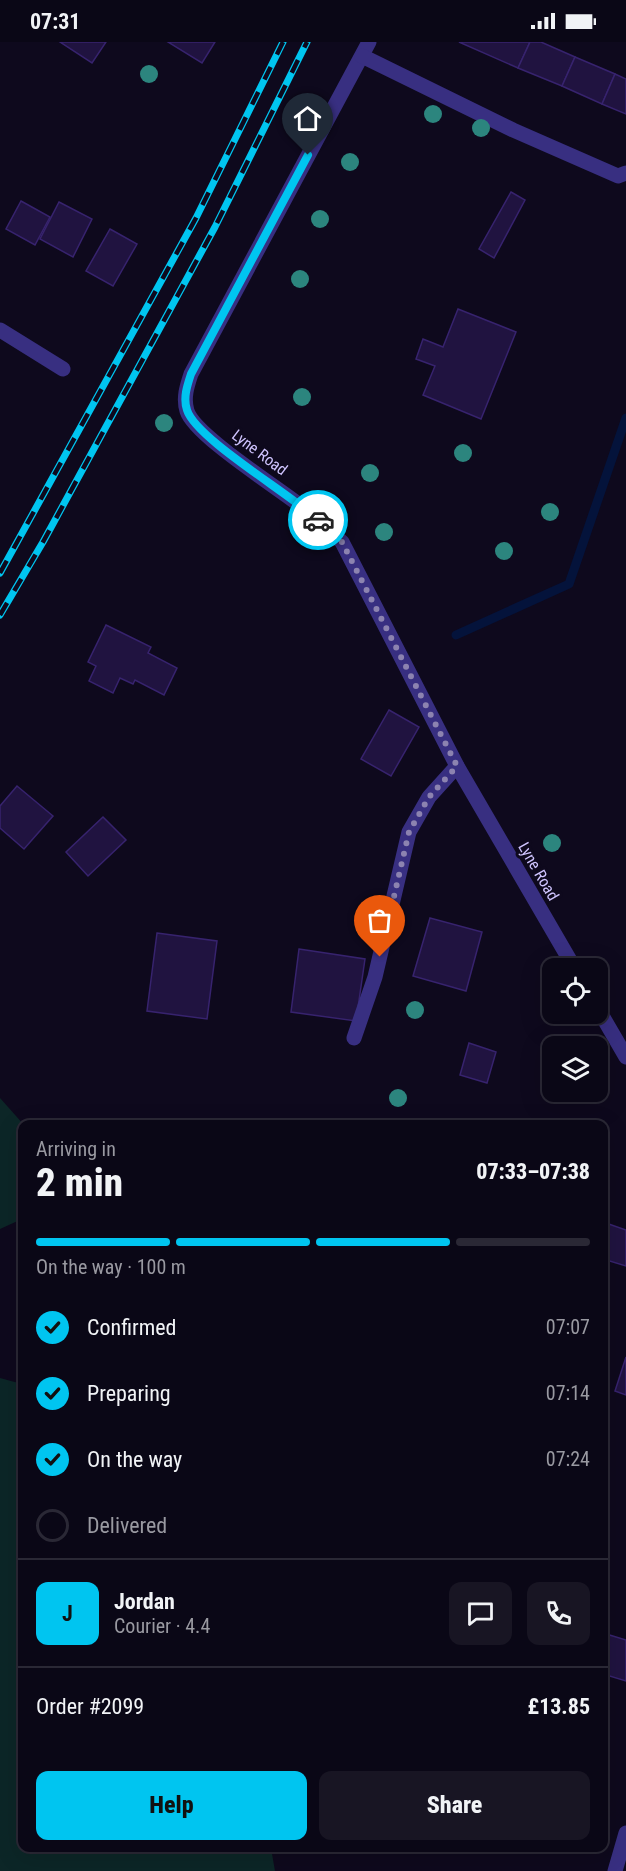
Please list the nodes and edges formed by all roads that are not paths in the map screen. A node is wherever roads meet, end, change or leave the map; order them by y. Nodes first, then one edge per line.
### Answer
1 (369, 42) edge
2 (362, 56) junction
3 (626, 173) edge
4 (0, 330) edge
5 (63, 369) dead end
6 (457, 766) junction
7 (569, 958) edge
8 (607, 1024) edge
9 (354, 1038) dead end
10 (626, 1056) edge
11 (626, 1833) edge
12 (615, 1871) edge

1 - 2 street, Lyne Road
2 - 3 street
2 - 6 street, Lyne Road
4 - 5 street
6 - 7 street, Lyne Road
6 - 9 street
8 - 10 street
11 - 12 street

